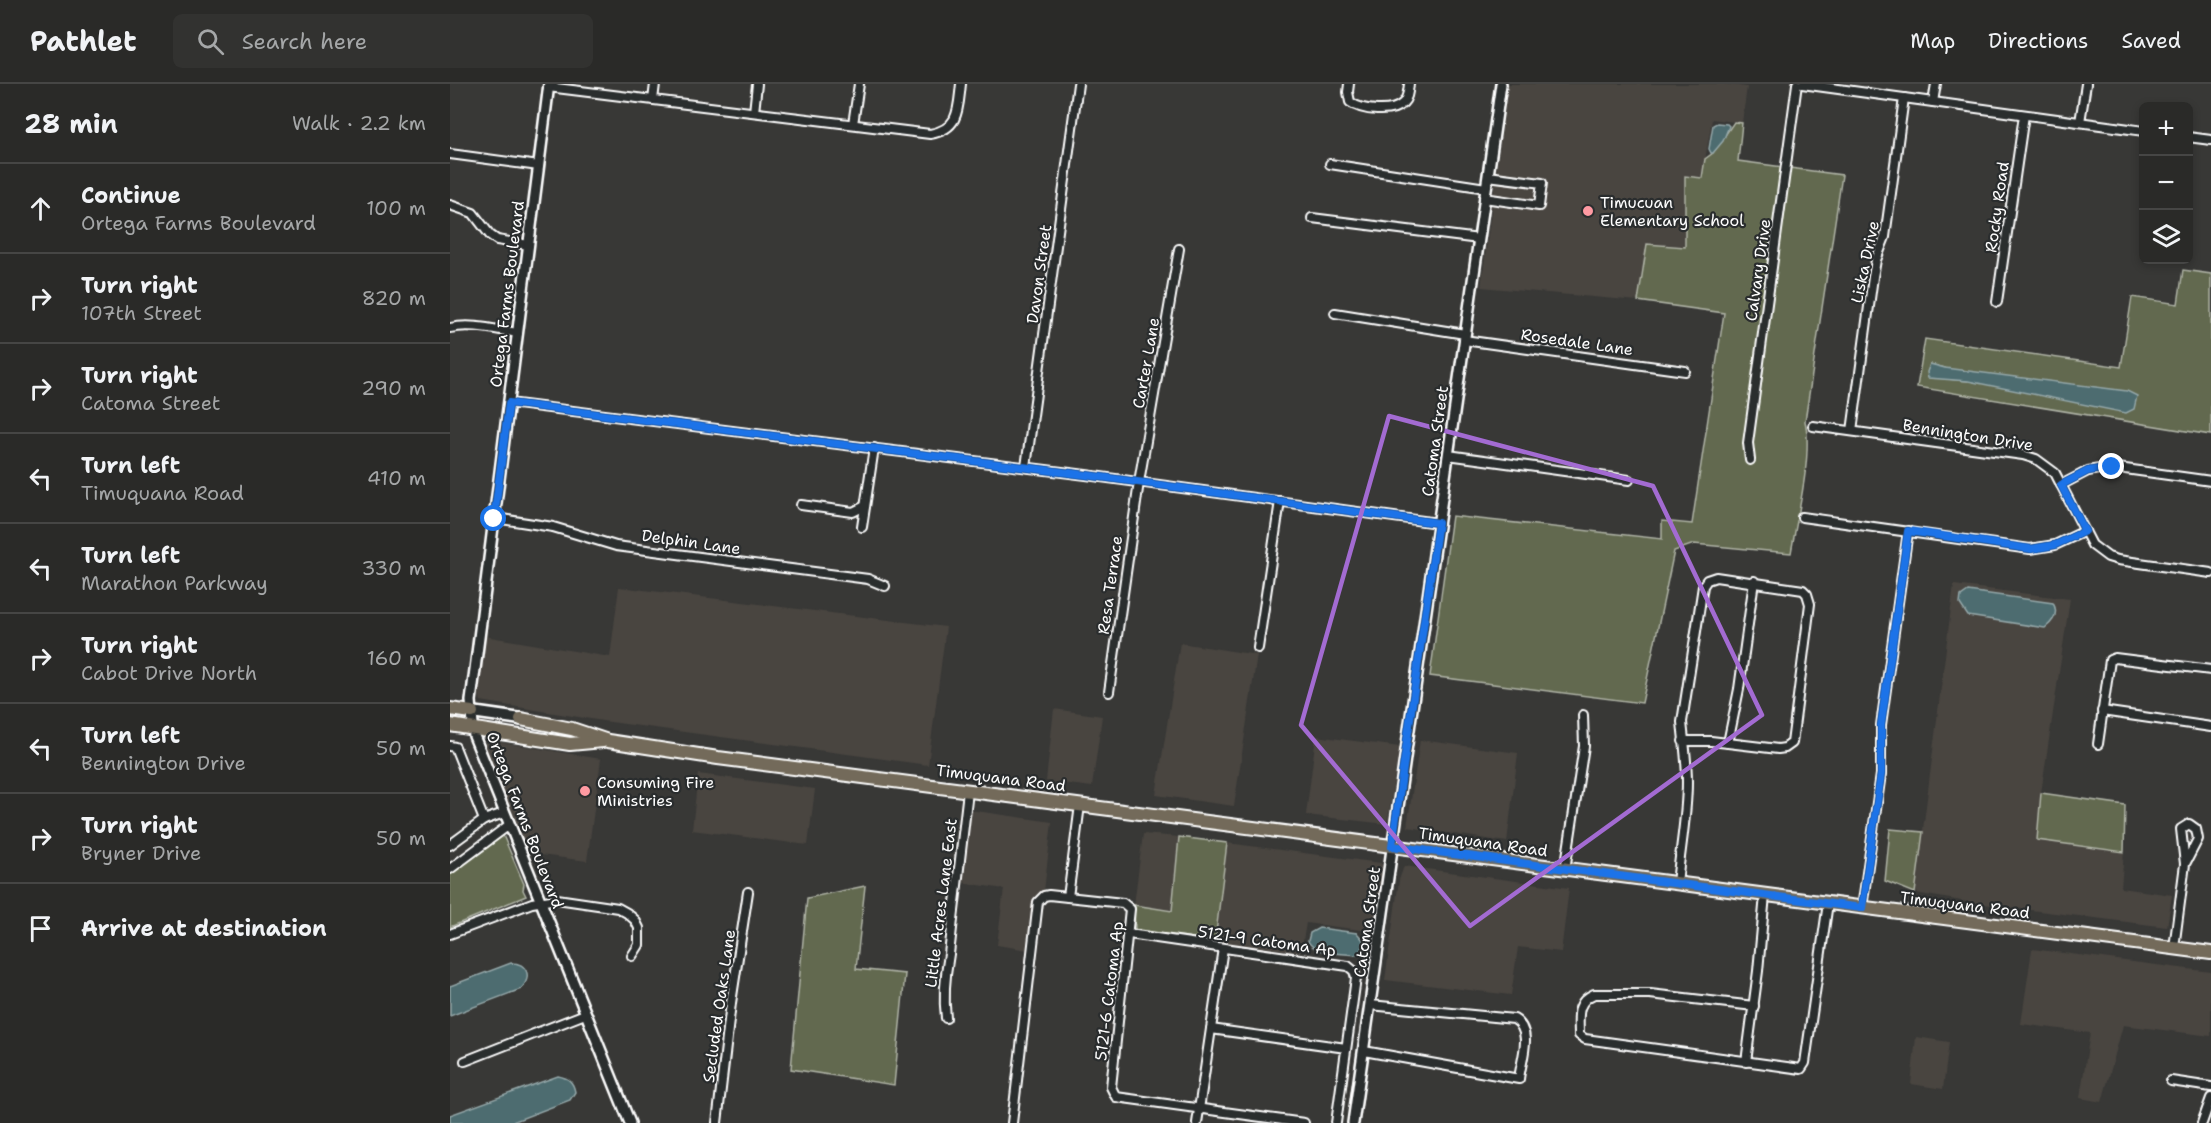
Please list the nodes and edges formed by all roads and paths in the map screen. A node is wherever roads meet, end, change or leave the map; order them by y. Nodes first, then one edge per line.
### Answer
1 (656, 84) edge
2 (757, 84) edge
3 (859, 84) edge
4 (961, 84) edge
5 (1078, 84) edge
6 (1349, 84) edge
7 (1409, 84) edge
8 (1501, 84) edge
9 (1797, 84) edge
10 (1802, 84) edge
11 (1936, 84) edge
12 (2086, 84) edge
13 (548, 85) edge
14 (1904, 98) junction
15 (653, 99) junction
16 (1933, 102) junction
17 (754, 112) junction
18 (2024, 115) junction
19 (2080, 122) junction
20 (854, 124) junction
21 (2139, 130) edge
22 (2193, 138) edge
23 (2211, 140) edge
24 (450, 154) edge
25 (1330, 164) dead end
26 (539, 166) junction
27 (1488, 176) junction
28 (1486, 188) junction
29 (1484, 198) junction
30 (450, 205) edge
31 (1312, 218) dead end
32 (1479, 239) junction
33 (529, 245) junction
34 (1179, 249) dead end
35 (1997, 302) dead end
36 (1335, 313) dead end
37 (450, 328) edge
38 (518, 333) junction
39 (1465, 337) junction
40 (1685, 371) dead end
41 (509, 403) junction
42 (1813, 426) dead end
43 (1852, 431) junction
44 (874, 448) junction
45 (1448, 455) junction
46 (1750, 460) dead end
47 (1026, 467) junction
48 (1629, 480) dead end
49 (2211, 481) edge
50 (1139, 482) junction
51 (2061, 485) junction
52 (1280, 501) junction
53 (801, 505) dead end
54 (865, 506) junction
55 (1802, 516) dead end
56 (495, 518) junction
57 (1438, 523) junction
58 (862, 527) dead end
59 (1908, 531) junction
60 (2085, 531) junction
61 (2211, 573) edge
62 (1754, 581) junction
63 (885, 586) dead end
64 (1258, 648) dead end
65 (2211, 670) edge
66 (1109, 692) dead end
67 (450, 709) edge
68 (2102, 711) junction
69 (472, 712) junction
70 (1583, 715) dead end
71 (520, 719) joint
72 (450, 725) edge
73 (2211, 727) edge
74 (474, 728) junction
75 (608, 741) junction
76 (1683, 741) junction
77 (1728, 743) junction
78 (2098, 744) dead end
79 (450, 746) edge
80 (968, 791) junction
81 (1080, 805) junction
82 (504, 813) junction
83 (484, 820) junction
84 (509, 825) junction
85 (450, 845) edge
86 (1392, 846) junction
87 (2185, 864) dead end
88 (450, 868) edge
89 (1566, 870) junction
90 (1677, 884) junction
91 (748, 892) dead end
92 (1765, 895) junction
93 (1068, 897) junction
94 (540, 900) junction
95 (1828, 903) junction
96 (1862, 908) junction
97 (450, 934) edge
98 (1129, 934) junction
99 (1223, 948) junction
100 (2174, 948) junction
101 (2211, 953) edge
102 (632, 956) dead end
103 (1370, 1005) junction
104 (1754, 1006) junction
105 (585, 1014) junction
106 (946, 1018) dead end
107 (1211, 1029) junction
108 (1346, 1048) junction
109 (1364, 1051) junction
110 (465, 1061) dead end
111 (1746, 1062) junction
112 (2171, 1081) dead end
113 (2211, 1087) edge
114 (2211, 1098) edge
115 (1199, 1108) junction
116 (630, 1123) edge
117 (717, 1123) edge
118 (1012, 1123) edge
119 (1197, 1123) edge
120 (1304, 1123) edge
121 (1336, 1123) edge
122 (1353, 1123) edge
123 (2202, 1123) edge

1 - 15 street
2 - 17 street
3 - 20 street
4 - 20 street
5 - 47 street, Davon Street
6 - 7 street
8 - 27 street, Catoma Street
9 - 46 street, Calvary Drive
10 - 14 street
11 - 16 street
12 - 19 street
13 - 15 street
13 - 26 street, Ortega Farms Boulevard
14 - 16 street
14 - 43 street, Liska Drive
15 - 17 street
16 - 18 street
17 - 20 street
18 - 19 street
18 - 35 street, Rocky Road
19 - 21 street
22 - 23 street
24 - 26 street
25 - 28 street
26 - 33 street, Ortega Farms Boulevard
27 - 28 street, Catoma Street
27 - 29 street
28 - 29 street, Catoma Street
29 - 32 street, Catoma Street
30 - 33 street
31 - 32 street
32 - 39 street, Catoma Street
33 - 38 street, Ortega Farms Boulevard
34 - 50 street, Carter Lane
36 - 39 street, Rosedale Lane
37 - 38 street
38 - 41 street, Ortega Farms Boulevard
39 - 40 street, Rosedale Lane
39 - 45 street, Catoma Street
41 - 44 street
41 - 56 street, Ortega Farms Boulevard
42 - 43 street, Bennington Drive
43 - 51 street, Bennington Drive
44 - 47 street
44 - 54 street
45 - 48 street
45 - 57 street, Catoma Street
47 - 50 street
49 - 51 street
50 - 52 street
50 - 66 street, Resa Terrace
51 - 60 street, Bennington Drive
52 - 57 street
52 - 64 street
53 - 54 street
54 - 58 street
55 - 59 street
56 - 63 street, Delphin Lane
56 - 69 street, Ortega Farms Boulevard
57 - 86 street, Catoma Street
59 - 60 street
59 - 96 street
60 - 61 street, Bennington Drive
62 - 76 street
62 - 77 street
62 - 77 street
65 - 68 street
67 - 69 main road, Timuquana Road
68 - 73 street
68 - 78 street
69 - 71 main road, Timuquana Road
69 - 74 street, Ortega Farms Boulevard
70 - 89 street
71 - 75 main road, Timuquana Road
72 - 74 main road, Timuquana Road
74 - 75 main road, Timuquana Road
74 - 82 street, Ortega Farms Boulevard
75 - 80 main road, Timuquana Road
76 - 77 street
76 - 90 street
79 - 83 street
80 - 81 main road, Timuquana Road
80 - 106 street, Little Acres Lane East
81 - 86 main road, Timuquana Road
81 - 93 street
82 - 83 street
82 - 84 street, Ortega Farms Boulevard
83 - 85 street
84 - 88 street
84 - 94 street, Ortega Farms Boulevard
86 - 89 main road, Timuquana Road
86 - 103 street, Catoma Street
87 - 100 street
89 - 90 main road, Timuquana Road
90 - 92 main road, Timuquana Road
91 - 117 street, Secluded Oaks Lane
92 - 95 main road, Timuquana Road
92 - 104 street
93 - 98 street, 5121-6 Catoma Ap
93 - 118 street, 5121-6 Catoma Ap
94 - 97 street
94 - 102 street
94 - 105 street, Ortega Farms Boulevard
95 - 96 main road, Timuquana Road
95 - 111 street
96 - 100 main road, Timuquana Road
98 - 99 street, 5121-9 Catoma Ap
98 - 115 street, 5121-6 Catoma Ap
99 - 107 street
99 - 108 street, 5121-9 Catoma Ap
100 - 101 main road, Timuquana Road
103 - 109 street, Catoma Street
103 - 109 street
104 - 111 street
104 - 111 street
105 - 110 street
105 - 116 street, Ortega Farms Boulevard
107 - 108 street
107 - 115 street
108 - 121 street, 5121-9 Catoma Ap
109 - 122 street, Catoma Street
112 - 113 street
114 - 123 street
115 - 119 street
115 - 120 street, 5121-6 Catoma Ap

